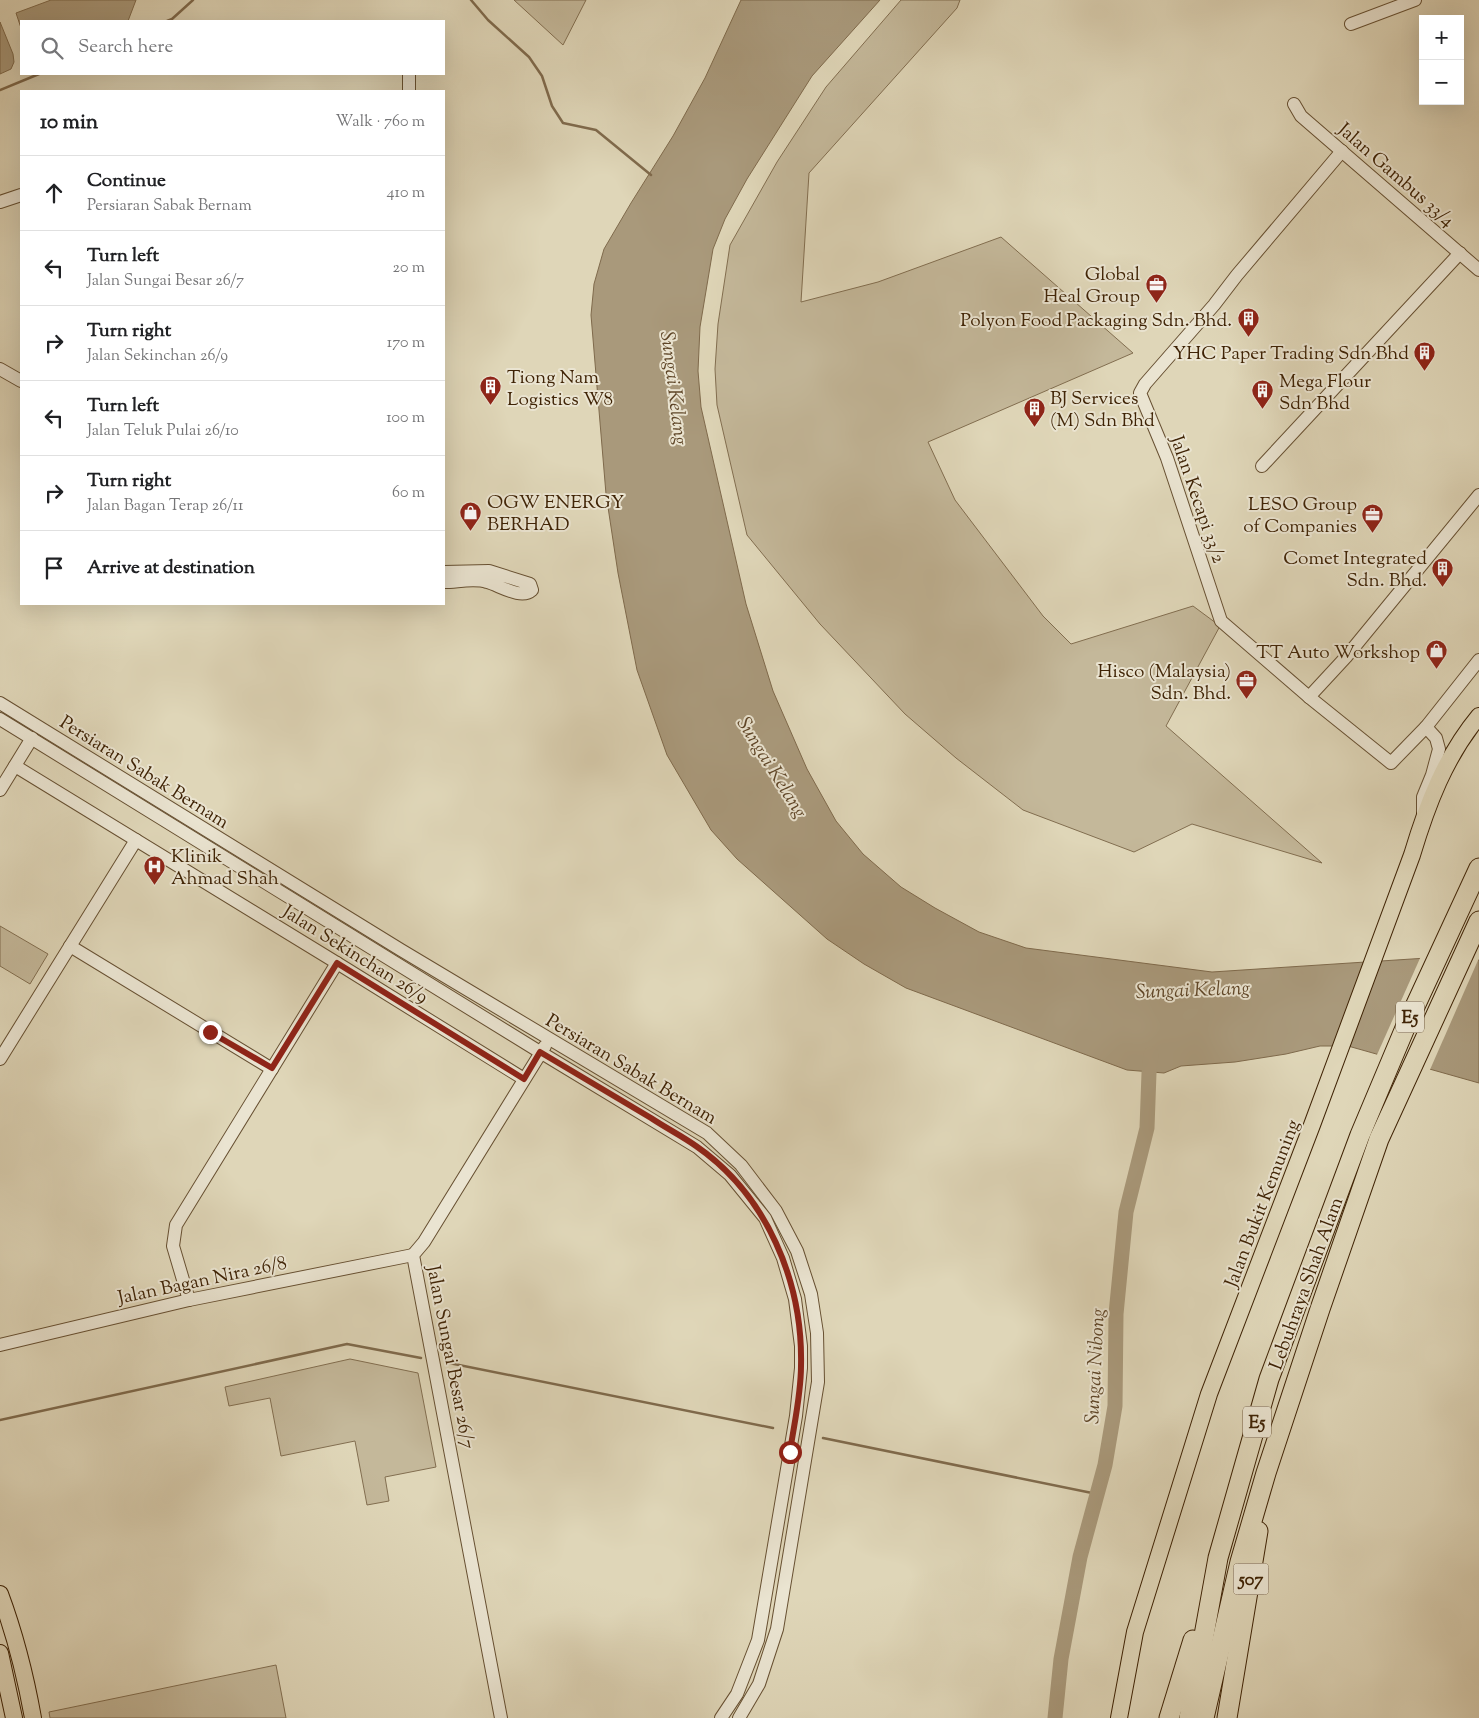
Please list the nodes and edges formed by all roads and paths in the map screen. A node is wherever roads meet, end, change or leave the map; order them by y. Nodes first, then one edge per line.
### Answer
1 (1415, 0) edge
2 (1352, 24) dead end
3 (409, 75) edge
4 (409, 90) edge
5 (1294, 104) dead end
6 (1342, 151) junction
7 (20, 195) edge
8 (0, 202) edge
9 (1460, 253) junction
10 (1479, 270) edge
11 (0, 369) edge
12 (20, 380) edge
13 (1262, 466) dead end
14 (1479, 495) edge
15 (445, 572) edge
16 (445, 582) edge
17 (1479, 660) edge
18 (1310, 697) junction
19 (0, 704) edge
20 (1479, 716) edge
21 (0, 719) edge
22 (1426, 727) junction
23 (32, 738) junction
24 (15, 766) junction
25 (0, 790) edge
26 (1423, 817) junction
27 (136, 840) junction
28 (1479, 868) edge
29 (1479, 921) edge
30 (70, 946) junction
31 (337, 963) junction
32 (548, 1039) junction
33 (540, 1052) junction
34 (0, 1059) edge
35 (272, 1068) junction
36 (524, 1079) junction
37 (413, 1254) junction
38 (189, 1300) junction
39 (0, 1345) edge
40 (1266, 1473) junction
41 (1218, 1558) junction
42 (0, 1594) edge
43 (0, 1653) edge
44 (14, 1718) edge
45 (33, 1718) edge
46 (501, 1718) edge
47 (721, 1718) edge
48 (739, 1718) edge
49 (1119, 1718) edge
50 (1169, 1718) edge
51 (1189, 1718) edge
52 (1204, 1718) edge
53 (1227, 1718) edge

1 - 2 street
3 - 4 street
5 - 6 street, Jalan Gambus 33/4
6 - 9 street, Jalan Gambus 33/4
6 - 18 street, Jalan Kecapi 33/2
7 - 8 street
9 - 10 street, Jalan Gambus 33/4
9 - 13 street
11 - 12 street
14 - 18 street
15 - 16 street
17 - 22 street
18 - 22 street, Jalan Kecapi 33/2
19 - 32 street, Persiaran Sabak Bernam
20 - 26 main road, Jalan Bukit Kemuning
21 - 23 street, Persiaran Sabak Bernam
22 - 26 street
23 - 24 street
23 - 33 street, Persiaran Sabak Bernam
24 - 25 street
24 - 27 street, Jalan Sekinchan 26/9
26 - 49 main road, Jalan Bukit Kemuning
27 - 30 street
27 - 31 street, Jalan Sekinchan 26/9
28 - 41 highway, Lebuhraya Shah Alam / E5
29 - 40 highway, Lebuhraya Shah Alam / E5
30 - 34 street
30 - 35 street
31 - 35 street
31 - 36 street, Jalan Sekinchan 26/9
32 - 33 street, Jalan Sungai Besar 26/7
32 - 48 street, Persiaran Sabak Bernam
33 - 36 street, Jalan Sungai Besar 26/7
33 - 47 street, Persiaran Sabak Bernam
35 - 38 street
36 - 37 street, Jalan Sungai Besar 26/7
37 - 38 street, Jalan Bagan Nira 26/8
37 - 46 street, Jalan Sungai Besar 26/7
38 - 39 street, Jalan Bagan Nira 26/8
40 - 52 highway, Lebuhraya Shah Alam / E5
40 - 53 highway, 507
41 - 50 highway, 507
41 - 51 highway, Lebuhraya Shah Alam / E5
42 - 45 main road
43 - 44 main road

